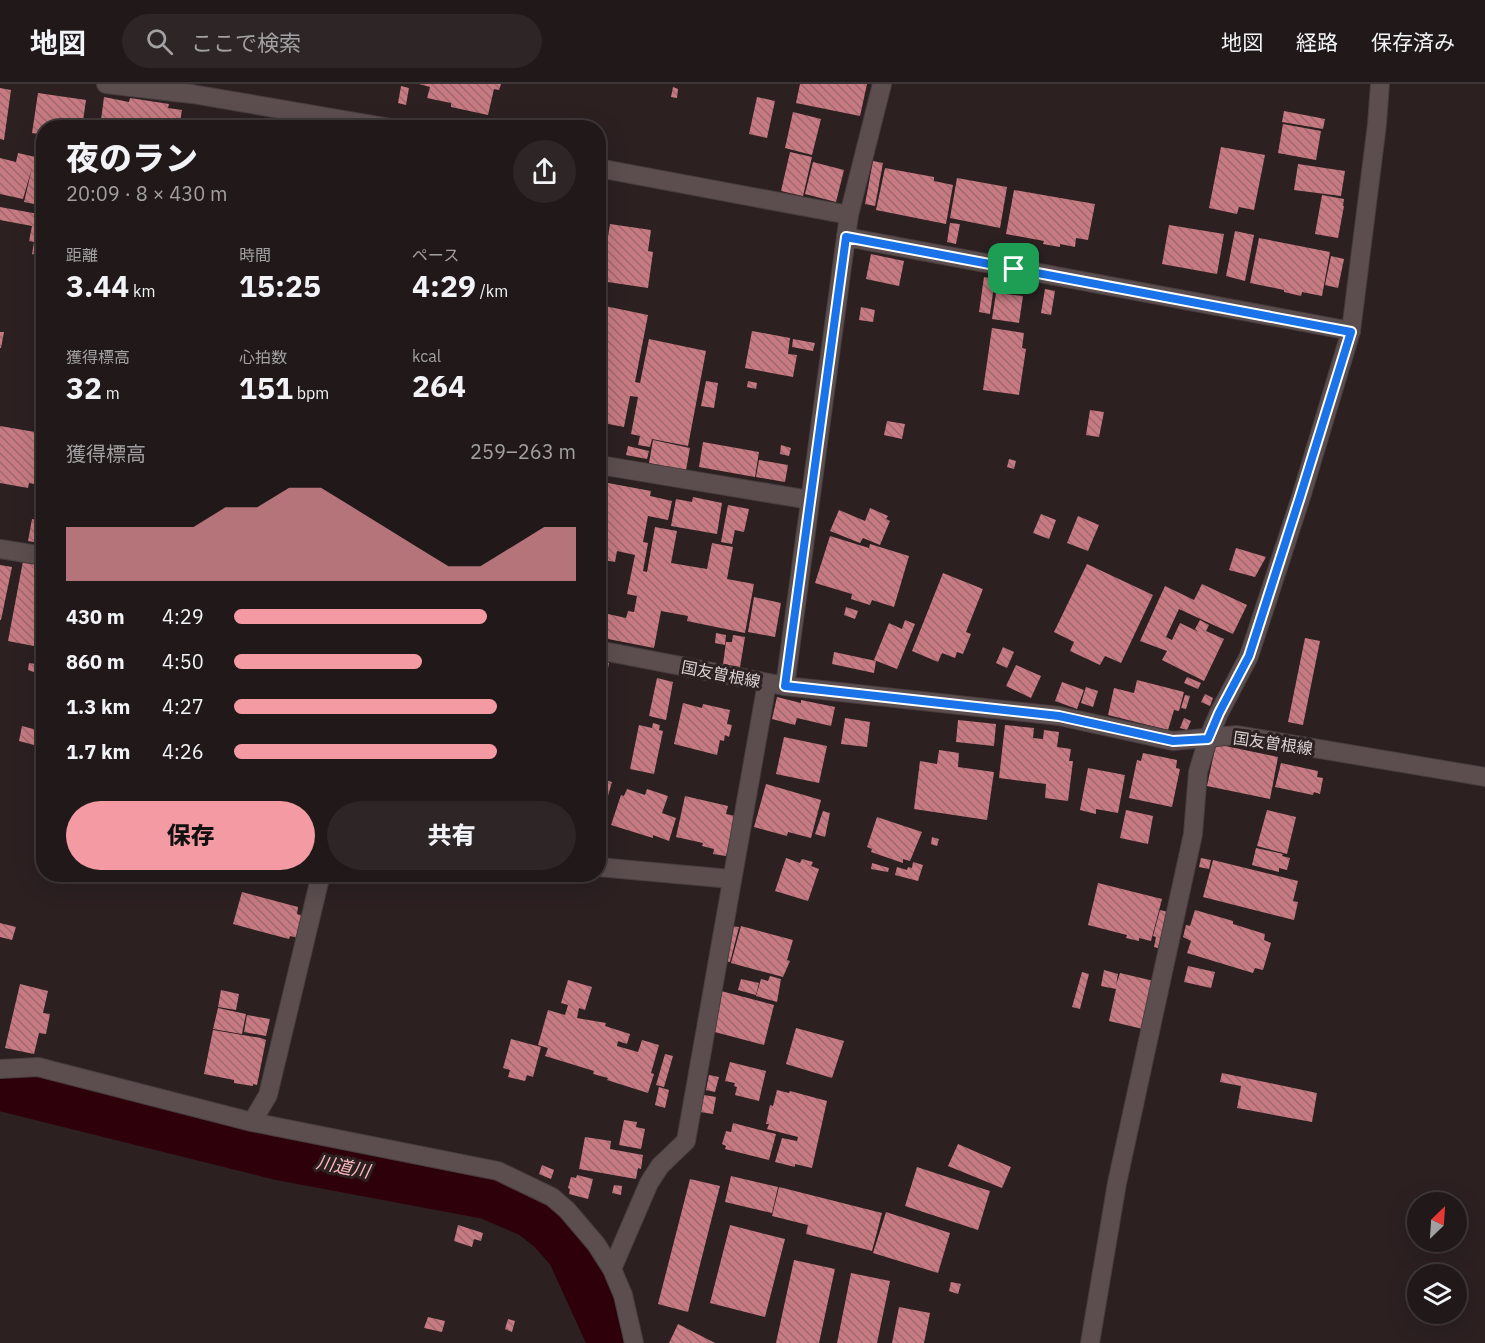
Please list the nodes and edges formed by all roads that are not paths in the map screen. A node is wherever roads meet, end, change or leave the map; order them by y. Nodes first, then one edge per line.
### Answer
1 (106, 84) edge
2 (882, 84) edge
3 (1380, 84) edge
4 (344, 120) edge
5 (606, 169) edge
6 (849, 215) junction
7 (846, 237) junction
8 (1351, 332) junction
9 (606, 466) edge
10 (810, 500) junction
11 (0, 549) edge
12 (36, 555) edge
13 (606, 652) edge
14 (766, 683) junction
15 (785, 686) junction
16 (1208, 739) junction
17 (1485, 777) edge
18 (606, 868) edge
19 (731, 879) junction
20 (319, 882) edge
21 (0, 1069) edge
22 (252, 1122) junction
23 (612, 1269) junction
24 (634, 1343) edge
25 (1090, 1343) edge

1 - 4 street
2 - 6 street
3 - 8 street
5 - 6 street
6 - 7 street
7 - 8 street
7 - 10 street
8 - 16 street
9 - 10 street
10 - 15 street
11 - 12 street
13 - 14 street, 国友曽根線
14 - 15 street, 国友曽根線
14 - 19 street
15 - 16 street, 国友曽根線
16 - 17 street, 国友曽根線
16 - 25 street
18 - 19 street
19 - 23 street
20 - 22 street
21 - 22 street
22 - 23 street
23 - 24 street

